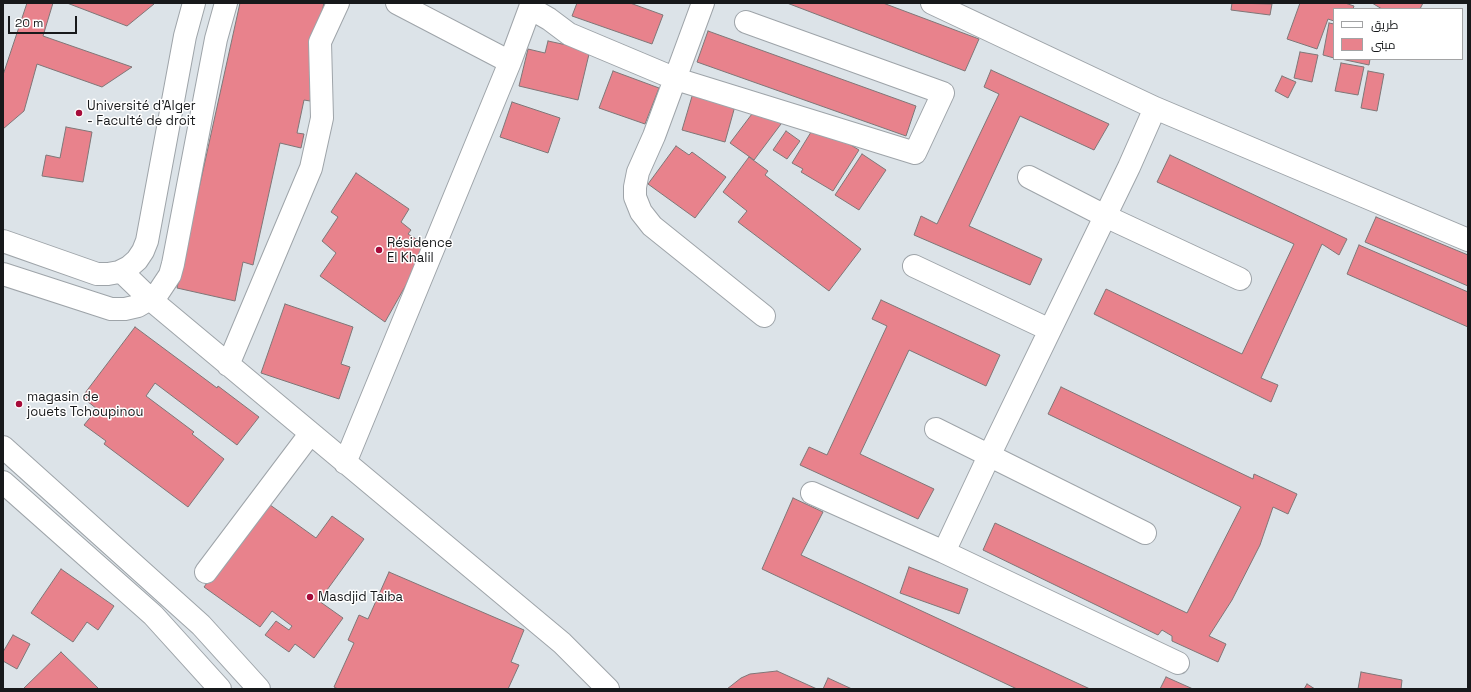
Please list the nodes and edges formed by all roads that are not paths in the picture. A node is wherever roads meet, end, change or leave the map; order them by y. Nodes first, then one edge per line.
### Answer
1 (194, 3) edge
2 (226, 3) edge
3 (338, 3) edge
4 (397, 3) edge
5 (703, 3) edge
6 (932, 3) edge
7 (531, 5) edge
8 (746, 22) dead end
9 (510, 62) junction
10 (676, 79) junction
11 (1155, 108) junction
12 (1029, 177) dead end
13 (1105, 216) junction
14 (1468, 240) edge
15 (3, 241) edge
16 (914, 266) dead end
17 (121, 271) junction
18 (3, 274) edge
19 (1240, 279) dead end
20 (150, 299) junction
21 (764, 316) dead end
22 (1050, 330) junction
23 (228, 365) junction
24 (936, 429) dead end
25 (310, 434) junction
26 (3, 447) edge
27 (989, 456) junction
28 (345, 463) junction
29 (3, 482) edge
30 (812, 493) dead end
31 (1145, 533) dead end
32 (944, 552) junction
33 (206, 572) dead end
34 (1178, 663) dead end
35 (220, 689) edge
36 (259, 689) edge
37 (608, 689) edge

1 - 17 street
2 - 20 street
3 - 23 street
4 - 9 street
5 - 10 street
6 - 11 street
7 - 9 street
7 - 10 street
8 - 10 street
9 - 28 street
10 - 21 street
11 - 13 street
11 - 14 street
12 - 13 street
13 - 19 street
13 - 22 street
15 - 17 street
16 - 22 street
17 - 20 street
18 - 20 street
20 - 23 street
22 - 27 street
23 - 25 street
24 - 27 street
25 - 28 street
25 - 33 street
26 - 36 street
27 - 31 street
27 - 32 street
28 - 37 street
29 - 35 street
30 - 32 street
32 - 34 street

